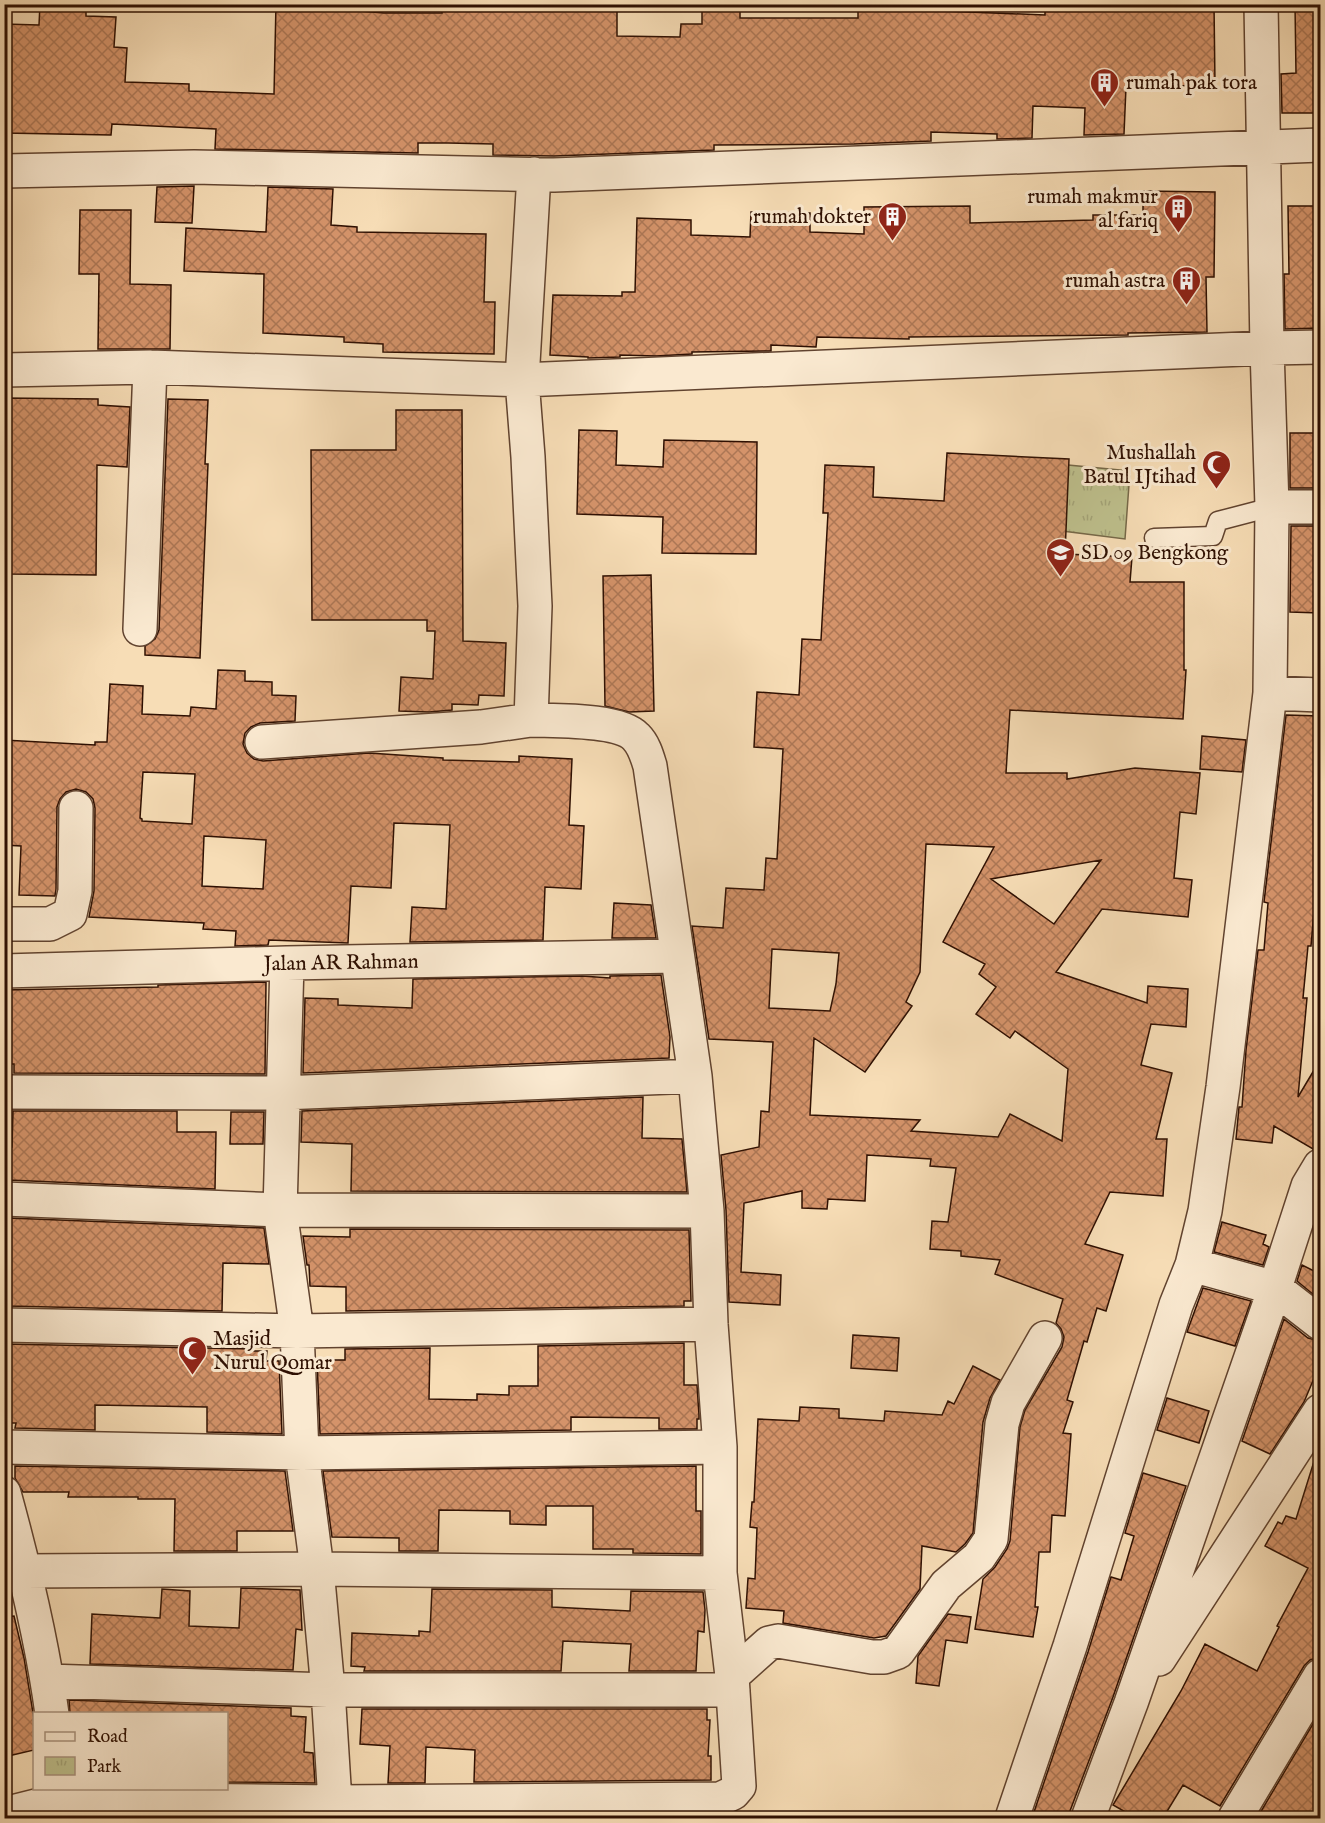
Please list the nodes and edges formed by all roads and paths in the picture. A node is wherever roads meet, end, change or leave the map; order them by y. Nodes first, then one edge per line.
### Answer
1 (1261, 4) edge
2 (1320, 145) edge
3 (1263, 147) junction
4 (4, 171) edge
5 (534, 174) junction
6 (1320, 347) edge
7 (1267, 348) junction
8 (150, 367) junction
9 (4, 370) edge
10 (522, 380) junction
11 (1272, 507) junction
12 (1320, 507) edge
13 (1155, 538) dead end
14 (140, 629) dead end
15 (1270, 693) junction
16 (1320, 695) edge
17 (531, 720) junction
18 (262, 742) dead end
19 (76, 808) dead end
20 (4, 924) edge
21 (677, 956) junction
22 (287, 963) junction
23 (4, 971) edge
24 (695, 1076) junction
25 (4, 1092) edge
26 (282, 1094) junction
27 (1320, 1166) edge
28 (4, 1198) edge
29 (280, 1210) junction
30 (707, 1210) junction
31 (1192, 1265) junction
32 (1275, 1288) junction
33 (1320, 1323) edge
34 (711, 1324) junction
35 (4, 1326) edge
36 (297, 1331) junction
37 (1046, 1338) dead end
38 (1320, 1411) edge
39 (4, 1447) edge
40 (720, 1447) junction
41 (302, 1453) junction
42 (4, 1493) edge
43 (317, 1569) junction
44 (25, 1570) junction
45 (720, 1573) junction
46 (1320, 1676) edge
47 (48, 1681) junction
48 (733, 1683) junction
49 (328, 1690) junction
50 (1131, 1703) junction
51 (52, 1712) edge
52 (63, 1794) edge
53 (335, 1802) junction
54 (4, 1814) edge
55 (1012, 1818) edge
56 (1088, 1818) edge
57 (1235, 1818) edge

1 - 3 street
2 - 3 street
3 - 5 street
3 - 7 street
4 - 5 street
5 - 10 street
6 - 7 street
7 - 10 street
7 - 11 street
8 - 9 street
8 - 10 street
8 - 14 street
10 - 17 street
11 - 12 street
11 - 13 lane
11 - 15 street
15 - 16 street
15 - 31 street
17 - 18 street
17 - 21 street
19 - 20 street
21 - 22 street, Jalan AR Rahman
21 - 24 street
22 - 23 street, Jalan AR Rahman
22 - 26 street
24 - 26 street
24 - 30 street
25 - 26 street
26 - 29 street
27 - 32 street
28 - 29 street
29 - 30 street
29 - 36 street
30 - 34 street
31 - 32 street
31 - 55 street
32 - 33 street
32 - 50 street
34 - 36 street
34 - 40 street
35 - 36 street
36 - 41 street
37 - 48 street
38 - 50 street
39 - 41 street
40 - 41 street
40 - 45 street
41 - 43 street
42 - 44 street
43 - 44 street
43 - 45 street
43 - 49 street
44 - 47 street
45 - 48 street
46 - 57 street
47 - 49 street
47 - 51 street
48 - 49 street
48 - 53 street
49 - 53 street
50 - 56 street
52 - 53 street
52 - 54 street

